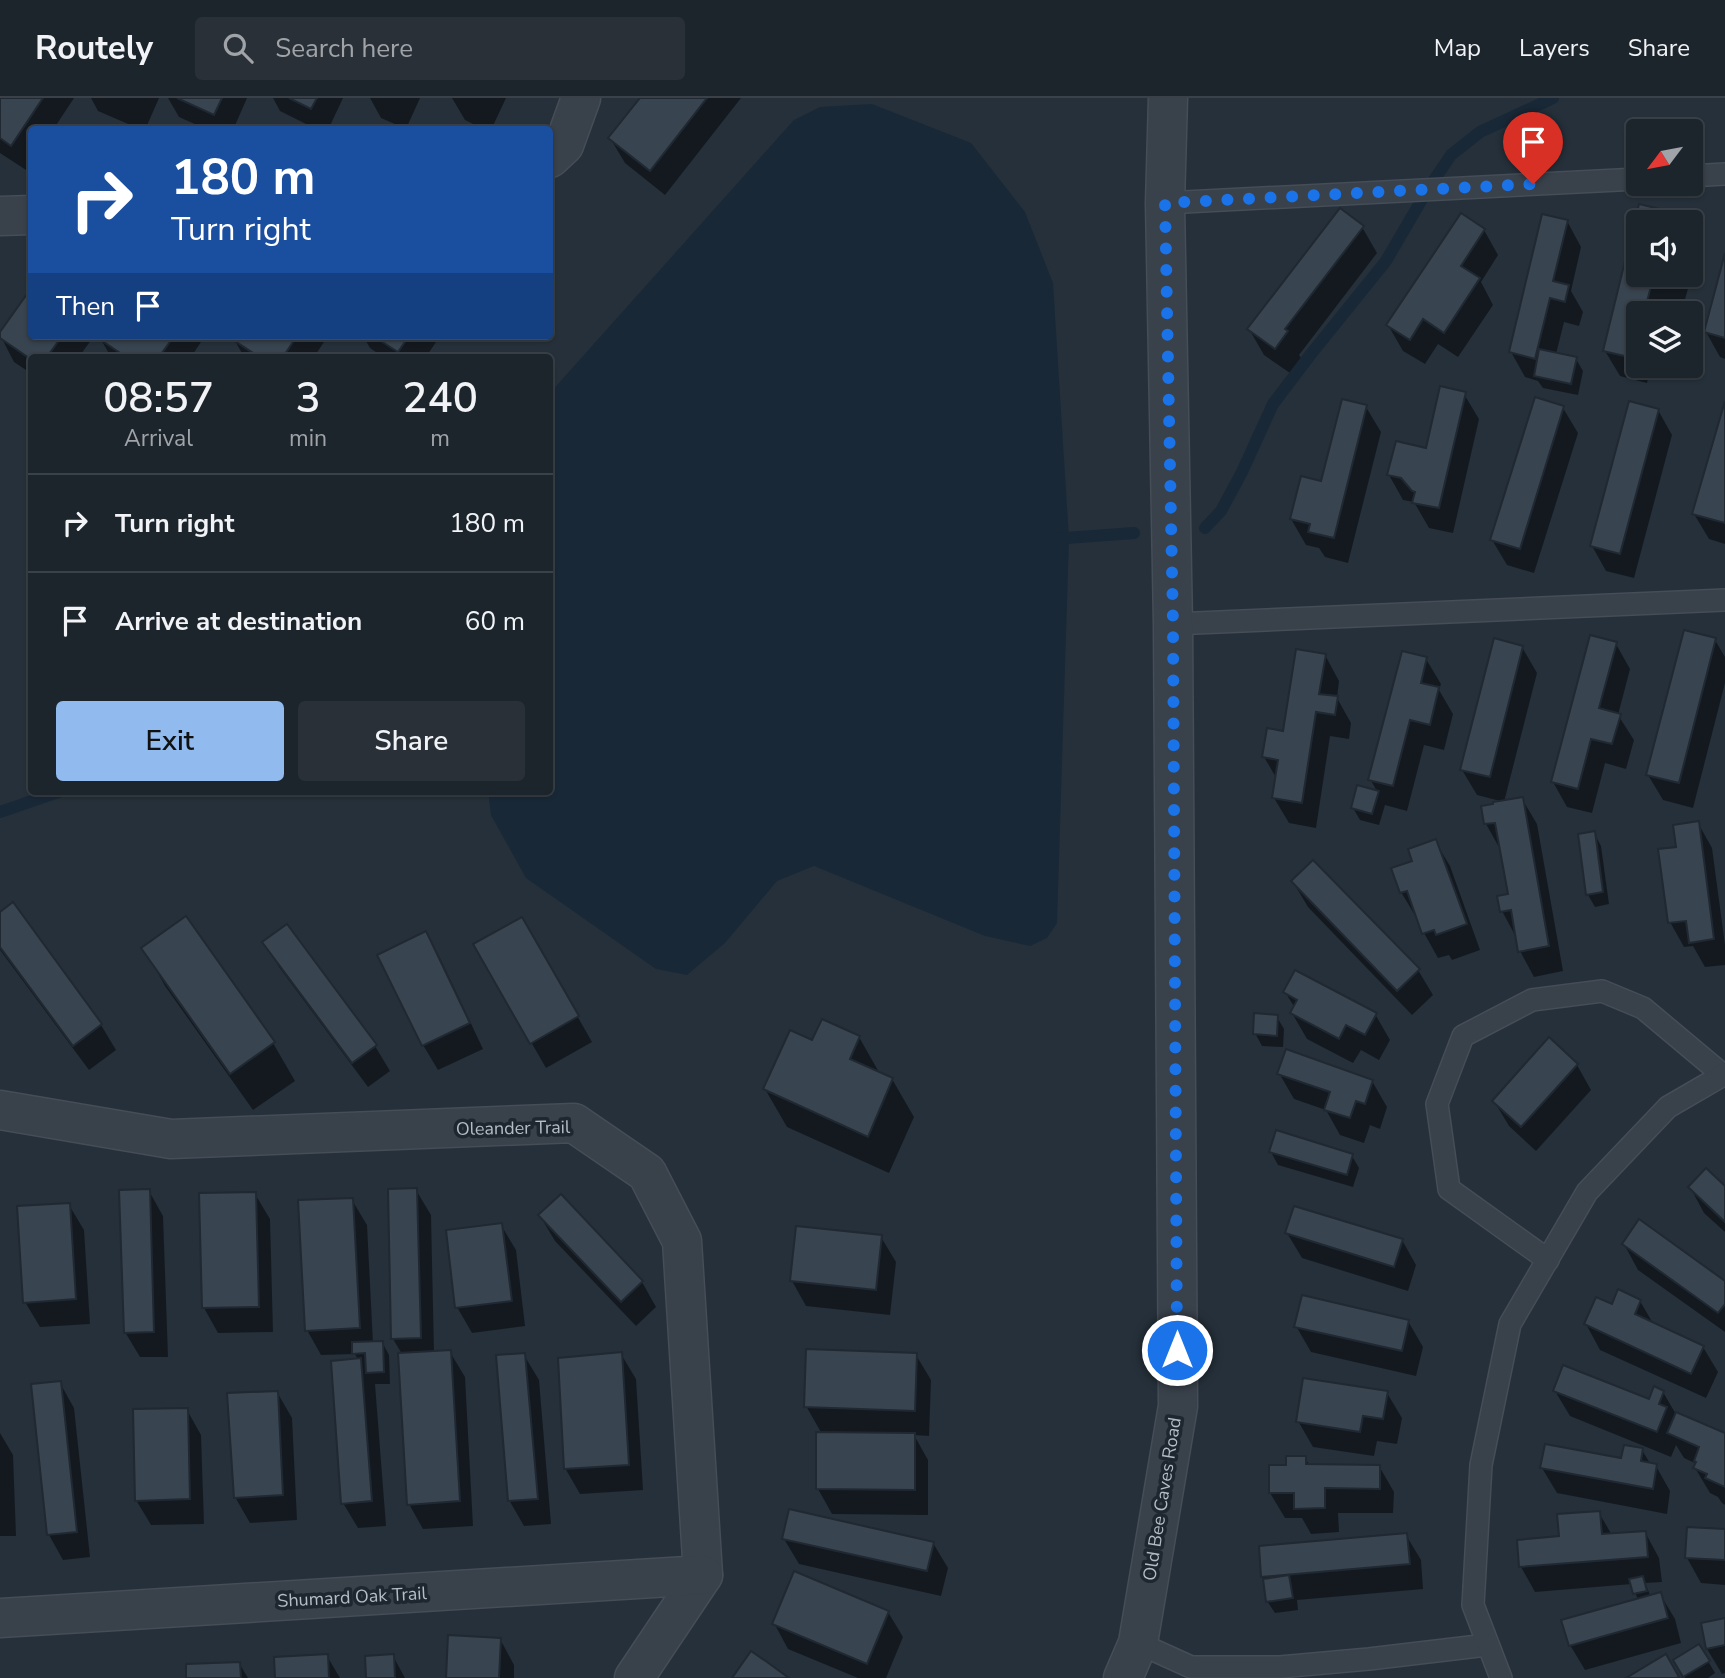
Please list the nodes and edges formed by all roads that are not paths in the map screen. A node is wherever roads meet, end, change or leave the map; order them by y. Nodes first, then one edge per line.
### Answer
1 (581, 98) edge
2 (1168, 98) edge
3 (553, 155) edge
4 (1725, 174) edge
5 (1703, 175) edge
6 (1626, 179) edge
7 (1165, 203) junction
8 (28, 215) edge
9 (0, 216) edge
10 (1725, 600) edge
11 (1173, 624) junction
12 (1724, 1074) edge
13 (0, 1110) edge
14 (1548, 1260) junction
15 (703, 1575) junction
16 (0, 1618) edge
17 (1138, 1643) junction
18 (1488, 1645) junction
19 (1369, 1668) edge
20 (634, 1678) edge
21 (1123, 1678) edge
22 (1501, 1678) edge

1 - 3 street
2 - 7 street, Old Bee Caves Road
4 - 5 lane
6 - 7 lane
7 - 11 street, Old Bee Caves Road
8 - 9 street
10 - 11 lane
11 - 17 street, Old Bee Caves Road
12 - 14 lane
12 - 14 lane
13 - 15 street, Oleander Trail
14 - 18 lane
15 - 16 street, Shumard Oak Trail
15 - 20 street
17 - 19 lane
17 - 21 street, Old Bee Caves Road
18 - 19 lane
18 - 22 lane

